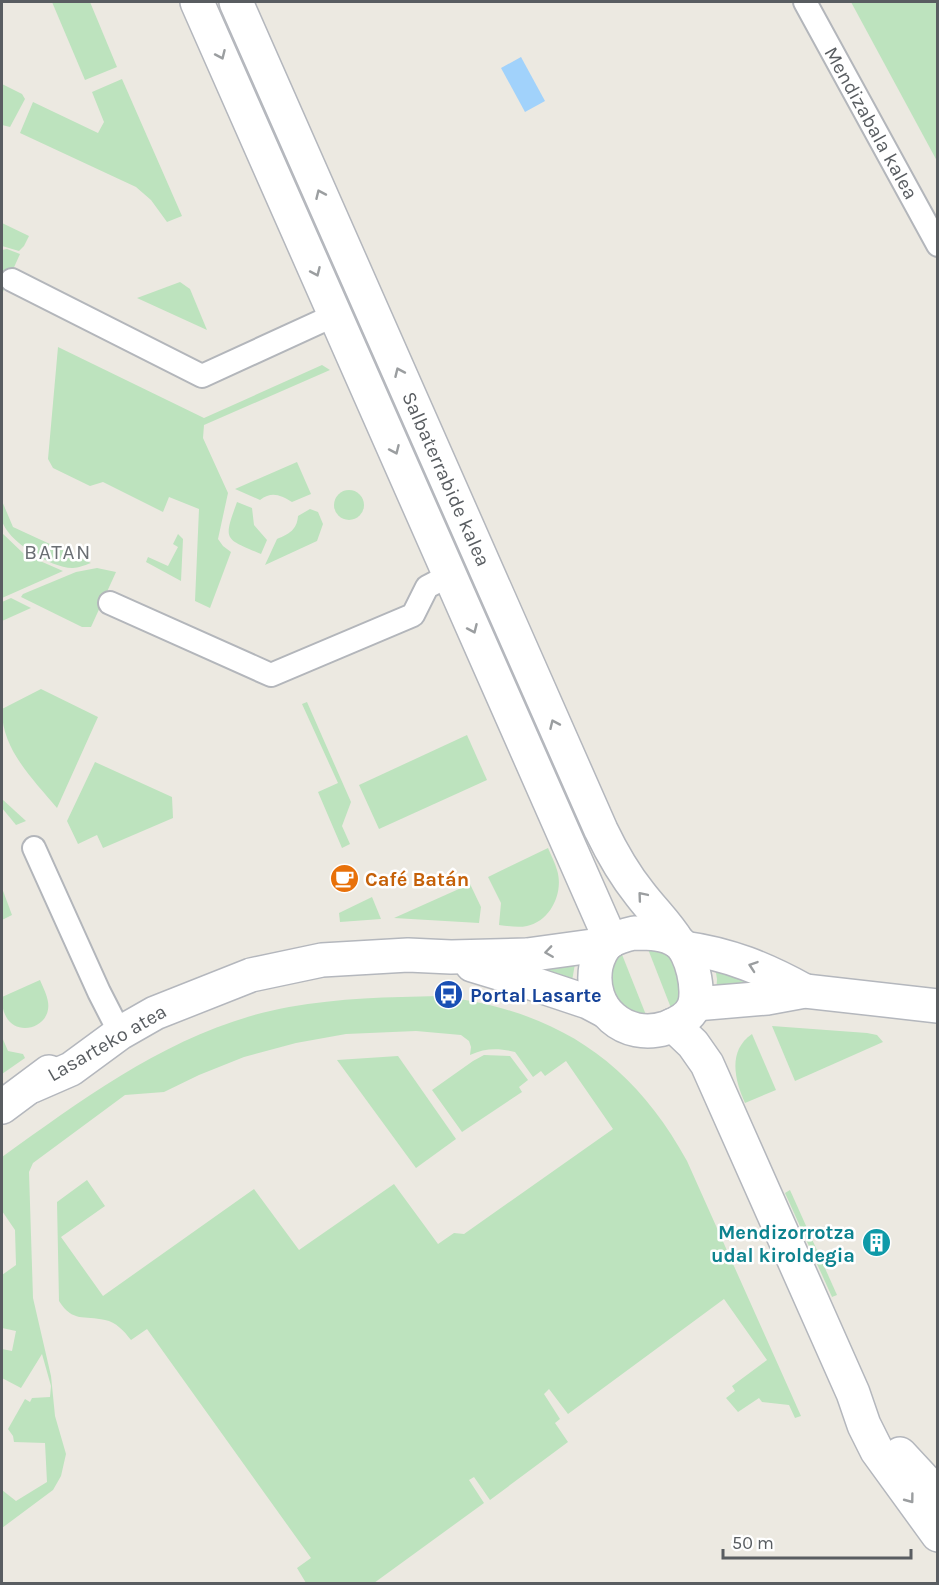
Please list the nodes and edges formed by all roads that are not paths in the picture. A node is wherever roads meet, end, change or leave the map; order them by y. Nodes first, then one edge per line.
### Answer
1 (197, 2) edge
2 (236, 2) edge
3 (805, 2) edge
4 (938, 245) edge
5 (12, 280) dead end
6 (335, 315) junction
7 (450, 575) junction
8 (110, 603) dead end
9 (34, 848) dead end
10 (609, 942) junction
11 (681, 945) junction
12 (451, 957) junction
13 (805, 991) junction
14 (938, 1006) edge
15 (605, 1011) junction
16 (687, 1013) junction
17 (114, 1024) junction
18 (2, 1107) edge
19 (853, 1393) junction
20 (938, 1495) edge
21 (938, 1536) edge

1 -> 6 street, Salbaterrabide kalea
11 -> 2 street, Salbaterrabide kalea
3 - 4 street, Mendizabala kalea
5 - 6 street
6 -> 7 street, Salbaterrabide kalea
7 - 8 street
7 -> 10 street, Salbaterrabide kalea
9 - 17 street
10 - 11 street
10 -> 12 street, Lasarteko atea
10 - 15 street
13 -> 11 street
11 - 16 street
12 - 15 street, Lasarteko atea
12 - 17 street, Lasarteko atea
13 - 14 street
13 - 16 street
15 - 16 street
16 - 19 street
17 - 18 street, Lasarteko atea
19 - 20 street
19 -> 21 street

